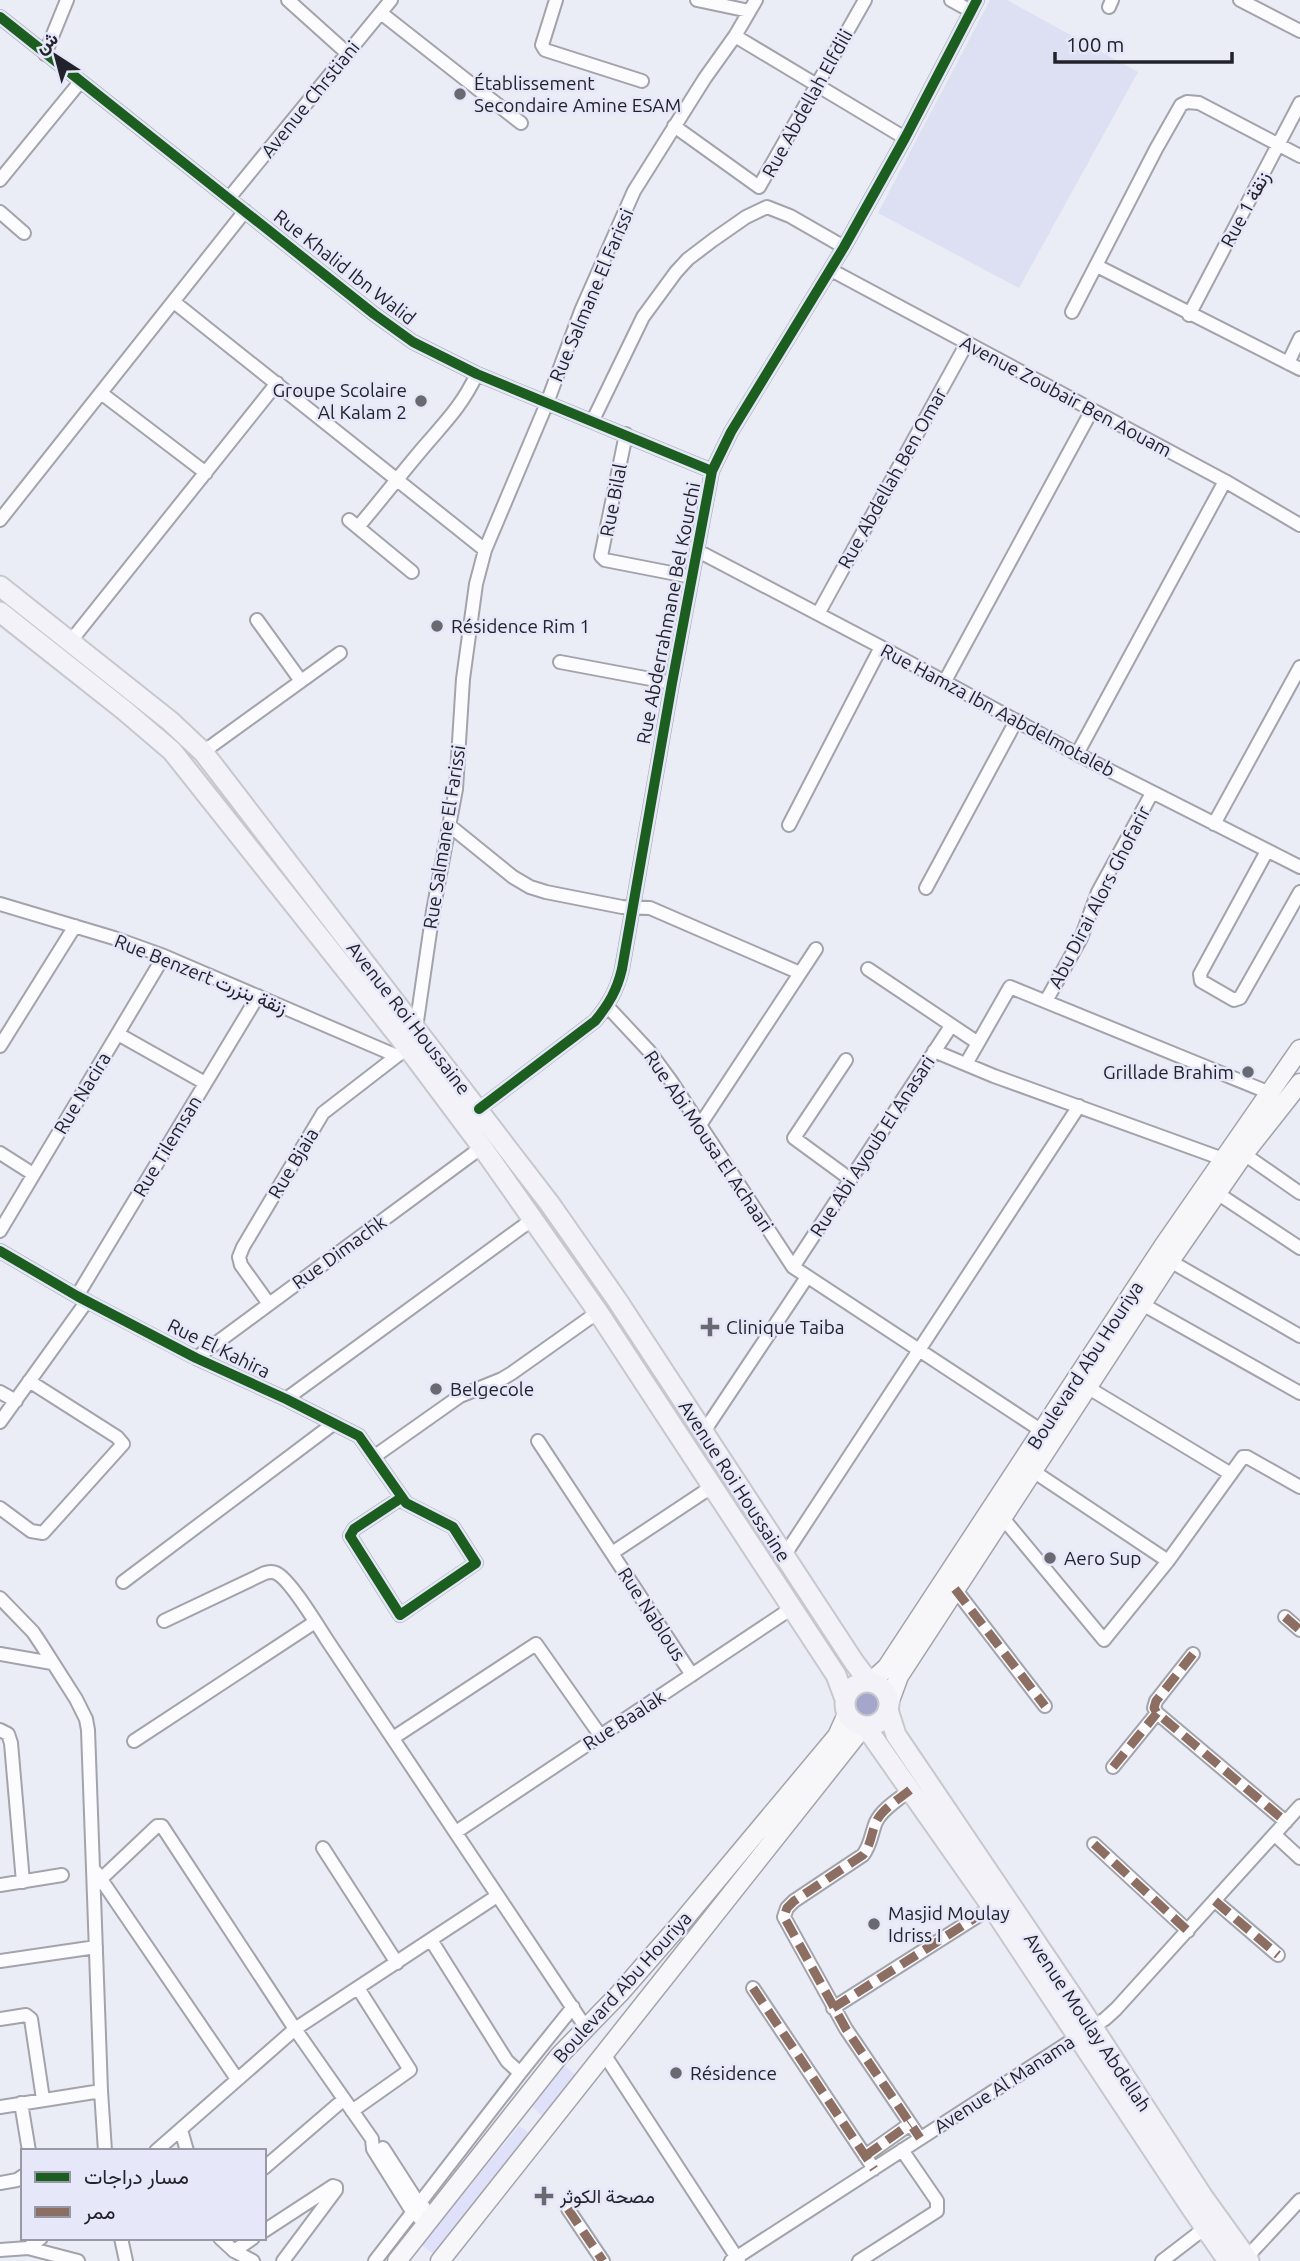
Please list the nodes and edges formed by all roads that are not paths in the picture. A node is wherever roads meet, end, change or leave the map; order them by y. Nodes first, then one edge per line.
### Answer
1 (67, 0) edge
2 (288, 0) edge
3 (391, 0) edge
4 (556, 0) edge
5 (698, 0) edge
6 (865, 0) edge
7 (951, 0) edge
8 (1240, 0) edge
9 (753, 6) edge
10 (974, 6) edge
11 (381, 13) junction
12 (0, 17) edge
13 (1300, 31) edge
14 (735, 36) junction
15 (347, 53) junction
16 (45, 54) junction
17 (642, 81) dead end
18 (80, 82) junction
19 (817, 84) junction
20 (1300, 103) edge
21 (521, 123) dead end
22 (674, 126) junction
23 (905, 138) junction
24 (1278, 145) junction
25 (1300, 156) edge
26 (0, 180) edge
27 (759, 187) junction
28 (229, 198) junction
29 (768, 207) junction
30 (245, 211) junction
31 (0, 212) edge
32 (24, 233) dead end
33 (844, 247) junction
34 (1097, 266) junction
35 (831, 270) junction
36 (174, 302) junction
37 (1072, 313) dead end
38 (1189, 315) junction
39 (1300, 338) edge
40 (967, 343) junction
41 (1288, 363) junction
42 (1300, 369) edge
43 (477, 374) junction
44 (277, 383) junction
45 (102, 393) junction
46 (547, 403) junction
47 (1092, 410) junction
48 (593, 420) junction
49 (626, 434) junction
50 (712, 471) junction
51 (206, 473) junction
52 (396, 481) junction
53 (1225, 481) junction
54 (0, 520) edge
55 (1300, 525) edge
56 (485, 550) junction
57 (698, 551) junction
58 (412, 572) dead end
59 (692, 577) junction
60 (0, 586) edge
61 (0, 612) edge
62 (818, 614) junction
63 (257, 620) dead end
64 (70, 642) junction
65 (881, 647) junction
66 (340, 653) dead end
67 (560, 662) dead end
68 (1300, 667) edge
69 (301, 681) junction
70 (945, 681) junction
71 (672, 683) junction
72 (1016, 721) junction
73 (202, 752) junction
74 (1077, 754) junction
75 (1152, 793) junction
76 (1214, 824) junction
77 (789, 825) dead end
78 (450, 826) junction
79 (1267, 851) junction
80 (1300, 867) edge
81 (926, 888) dead end
82 (1300, 892) edge
83 (0, 904) edge
84 (632, 907) junction
85 (75, 926) junction
86 (816, 949) dead end
87 (164, 956) junction
88 (869, 969) dead end
89 (800, 973) junction
90 (258, 996) junction
91 (1046, 1001) junction
92 (607, 1006) junction
93 (951, 1026) junction
94 (416, 1028) junction
95 (118, 1034) junction
96 (978, 1043) junction
97 (0, 1046) edge
98 (1300, 1049) edge
99 (934, 1051) junction
100 (402, 1052) junction
101 (846, 1060) dead end
102 (966, 1064) junction
103 (205, 1083) junction
104 (1300, 1083) edge
105 (1270, 1093) junction
106 (1079, 1106) junction
107 (479, 1109) junction
108 (700, 1125) junction
109 (482, 1147) junction
110 (0, 1153) edge
111 (1244, 1154) junction
112 (1223, 1159) junction
113 (33, 1174) junction
114 (850, 1179) junction
115 (1217, 1193) junction
116 (1300, 1193) edge
117 (533, 1219) junction
118 (0, 1231) edge
119 (1300, 1248) edge
120 (0, 1251) edge
121 (1170, 1261) junction
122 (793, 1267) junction
123 (807, 1277) junction
124 (82, 1298) junction
125 (269, 1304) junction
126 (1142, 1304) junction
127 (598, 1312) junction
128 (1300, 1336) edge
129 (919, 1351) junction
130 (196, 1358) junction
131 (29, 1381) junction
132 (1087, 1387) junction
133 (0, 1392) edge
134 (1300, 1393) edge
135 (286, 1399) junction
136 (16, 1401) junction
137 (0, 1422) edge
138 (333, 1424) junction
139 (1042, 1431) junction
140 (703, 1433) junction
141 (538, 1441) dead end
142 (374, 1456) junction
143 (1033, 1471) junction
144 (1231, 1474) junction
145 (713, 1486) junction
146 (1300, 1487) edge
147 (401, 1498) junction
148 (0, 1508) edge
149 (1002, 1517) junction
150 (612, 1553) junction
151 (784, 1556) junction
152 (1168, 1561) junction
153 (123, 1582) dead end
154 (955, 1589) junction
155 (0, 1598) edge
156 (792, 1608) junction
157 (1285, 1618) dead end
158 (164, 1621) dead end
159 (315, 1622) junction
160 (1300, 1630) edge
161 (0, 1654) edge
162 (1193, 1654) dead end
163 (52, 1662) junction
164 (692, 1675) junction
165 (870, 1682) junction
166 (888, 1706) junction
167 (1045, 1706) dead end
168 (846, 1707) junction
169 (1157, 1713) junction
170 (865, 1726) junction
171 (0, 1730) edge
172 (600, 1735) junction
173 (393, 1738) junction
174 (134, 1741) dead end
175 (1113, 1767) dead end
176 (910, 1790) junction
177 (1300, 1806) edge
178 (1286, 1822) junction
179 (456, 1832) junction
180 (1275, 1835) junction
181 (1094, 1844) dead end
182 (323, 1848) dead end
183 (1300, 1858) edge
184 (92, 1866) junction
185 (62, 1875) dead end
186 (101, 1879) junction
187 (23, 1882) junction
188 (0, 1885) edge
189 (497, 1896) junction
190 (1215, 1901) junction
191 (992, 1907) junction
192 (1188, 1931) junction
193 (431, 1940) junction
194 (96, 1947) junction
195 (1278, 1955) dead end
196 (0, 1961) edge
197 (397, 1962) junction
198 (753, 1987) dead end
199 (358, 1988) junction
200 (573, 2007) junction
201 (833, 2008) junction
202 (0, 2019) edge
203 (586, 2028) junction
204 (295, 2029) junction
205 (1086, 2032) junction
206 (604, 2054) junction
207 (520, 2073) junction
208 (237, 2079) junction
209 (100, 2091) junction
210 (43, 2099) junction
211 (343, 2100) junction
212 (21, 2103) junction
213 (0, 2107) edge
214 (352, 2111) junction
215 (910, 2124) junction
216 (181, 2130) junction
217 (920, 2138) junction
218 (29, 2149) edge
219 (105, 2149) edge
220 (158, 2149) edge
221 (186, 2149) edge
222 (902, 2150) junction
223 (865, 2156) junction
224 (266, 2166) edge
225 (874, 2169) junction
226 (21, 2177) edge
227 (0, 2183) edge
228 (1300, 2200) edge
229 (416, 2208) junction
230 (568, 2209) dead end
231 (431, 2219) junction
232 (1205, 2228) junction
233 (266, 2230) edge
234 (38, 2240) edge
235 (121, 2240) edge
236 (222, 2240) edge
237 (250, 2240) edge
238 (28, 2248) junction
239 (0, 2250) edge
240 (234, 2251) junction
241 (52, 2258) edge
242 (444, 2259) edge
243 (736, 2260) edge
244 (1242, 2260) edge
245 (78, 2261) edge
246 (126, 2261) edge
247 (253, 2261) edge
248 (283, 2261) edge
249 (375, 2261) edge
250 (397, 2261) edge
251 (603, 2261) edge
252 (859, 2261) edge
253 (1163, 2261) edge

1 - 16 street
2 - 15 street
3 - 11 street, Avenue Chrstiani
4 - 17 street
5 - 9 street
6 - 19 street, Rue Abdellah Elfdili
7 - 10 street
8 - 13 street
9 - 14 street, Rue Salmane El Farissi
10 - 23 street, Rue Abderrahmane Bel Kourchi
11 - 15 street, Avenue Chrstiani
11 - 21 street
12 - 16 street, Rue Khalid Ibn Walid
14 - 19 street
14 - 22 street, Rue Salmane El Farissi
15 - 28 street, Avenue Chrstiani
16 - 18 street, Rue Khalid Ibn Walid
18 - 26 street
18 - 28 street, Rue Khalid Ibn Walid
19 - 23 street
19 - 27 street, Rue Abdellah Elfdili
20 - 24 street, Rue 1 زنقة
22 - 27 street, Rue Abdellah Elfdili
22 - 46 street, Rue Salmane El Farissi
23 - 33 street, Rue Abderrahmane Bel Kourchi
24 - 25 street
24 - 34 street
24 - 38 street, Rue 1 زنقة
27 - 29 street
28 - 30 street, Rue Khalid Ibn Walid
29 - 33 street
29 - 48 street
30 - 36 street
30 - 43 street, Rue Khalid Ibn Walid
31 - 32 street
33 - 35 street, Rue Abderrahmane Bel Kourchi
34 - 37 street
34 - 38 street
35 - 40 street, Avenue Zoubair Ben Aouam
35 - 50 street, Rue Abderrahmane Bel Kourchi
36 - 44 street
36 - 45 street
38 - 41 street
39 - 41 street
40 - 47 street, Avenue Zoubair Ben Aouam
40 - 62 street, Rue Abdellah Ben Omar
41 - 42 street
43 - 46 street, Rue Khalid Ibn Walid
43 - 52 street
44 - 51 street
44 - 52 street
45 - 51 street
45 - 54 street
46 - 48 street, Rue Khalid Ibn Walid
46 - 56 street, Rue Salmane El Farissi
47 - 53 street, Avenue Zoubair Ben Aouam
47 - 70 street
48 - 49 street, Rue Khalid Ibn Walid
49 - 50 street, Rue Khalid Ibn Walid
49 - 59 street, Rue Bilal
50 - 57 street, Rue Abderrahmane Bel Kourchi
51 - 64 street
52 - 56 street
52 - 58 street
53 - 55 street, Avenue Zoubair Ben Aouam
53 - 74 street
56 - 78 street, Rue Salmane El Farissi
57 - 59 street, Rue Abderrahmane Bel Kourchi
57 - 62 street, Rue Hamza Ibn Aabdelmotaleb
59 - 71 street, Rue Abderrahmane Bel Kourchi
60 - 64 main road, Avenue Roi Houssaine
61 - 100 main road, Avenue Roi Houssaine
62 - 65 street, Rue Hamza Ibn Aabdelmotaleb
63 - 69 street
64 - 73 main road, Avenue Roi Houssaine
65 - 70 street, Rue Hamza Ibn Aabdelmotaleb
65 - 77 street
66 - 69 street
67 - 71 street
68 - 76 street
69 - 73 street
70 - 72 street, Rue Hamza Ibn Aabdelmotaleb
71 - 84 street, Rue Abderrahmane Bel Kourchi
72 - 74 street, Rue Hamza Ibn Aabdelmotaleb
72 - 81 street
73 - 94 main road, Avenue Roi Houssaine
74 - 75 street, Rue Hamza Ibn Aabdelmotaleb
75 - 76 street, Rue Hamza Ibn Aabdelmotaleb
75 - 91 street, Abu Dirai Alors Ghofarir
76 - 79 street, Rue Hamza Ibn Aabdelmotaleb
78 - 84 street
78 - 94 street, Rue Salmane El Farissi
79 - 80 street, Rue Hamza Ibn Aabdelmotaleb
79 - 82 street
83 - 85 street, Rue Benzert زنقة بنزرت
84 - 89 street
84 - 92 street, Rue Abderrahmane Bel Kourchi
85 - 87 street, Rue Benzert زنقة بنزرت
85 - 97 street
86 - 89 street
87 - 90 street, Rue Benzert زنقة بنزرت
87 - 95 street, Rue Nacira
88 - 93 street
89 - 108 street
90 - 100 street, Rue Benzert زنقة بنزرت
90 - 103 street, Rue Tilemsan
91 - 96 street
91 - 105 street
92 - 107 street, Rue Abderrahmane Bel Kourchi
92 - 108 street, Rue Abi Mousa El Achaari
93 - 96 street
93 - 99 street, Rue Abi Ayoub El Anasari
94 - 107 main road, Avenue Roi Houssaine
95 - 103 street
95 - 113 street, Rue Nacira
96 - 102 street
98 - 105 main road, Boulevard Abu Houriya
99 - 102 street
99 - 114 street, Rue Abi Ayoub El Anasari
100 - 109 main road, Avenue Roi Houssaine
100 - 125 street, Rue Bjaia
101 - 114 street
102 - 106 street
103 - 124 street, Rue Tilemsan
104 - 111 main road, Boulevard Abu Houriya
105 - 112 main road, Boulevard Abu Houriya
106 - 112 street
106 - 129 street
107 - 140 main road, Avenue Roi Houssaine
108 - 122 street, Rue Abi Mousa El Achaari
109 - 117 main road, Avenue Roi Houssaine
109 - 125 street, Rue Dimachk
110 - 113 street
111 - 115 main road, Boulevard Abu Houriya
111 - 116 street
112 - 139 main road, Boulevard Abu Houriya
113 - 118 street, Rue Nacira
114 - 122 street, Rue Abi Ayoub El Anasari
115 - 119 street
115 - 121 main road, Boulevard Abu Houriya
117 - 127 main road, Avenue Roi Houssaine
117 - 135 street
120 - 124 street, Rue El Kahira
121 - 126 main road, Boulevard Abu Houriya
121 - 128 street
122 - 123 street, Rue Abi Mousa El Achaari
123 - 129 street, Rue Abi Mousa El Achaari
123 - 140 street
124 - 130 street, Rue El Kahira
124 - 131 street, Rue Tilemsan
125 - 130 street, Rue Dimachk
126 - 132 main road, Boulevard Abu Houriya
126 - 134 street
127 - 142 street
127 - 145 main road, Avenue Roi Houssaine
129 - 139 street, Rue Abi Mousa El Achaari
129 - 151 street
130 - 135 street, Rue El Kahira
131 - 136 street, Rue Tilemsan
131 - 148 street
132 - 143 main road, Boulevard Abu Houriya
132 - 144 street
133 - 136 street
135 - 138 street, Rue El Kahira
136 - 137 street, Rue Tilemsan
138 - 142 street, Rue El Kahira
138 - 153 street
139 - 165 main road, Boulevard Abu Houriya
140 - 151 main road, Avenue Roi Houssaine
141 - 150 street, Rue Nablous
142 - 147 street, Rue El Kahira
143 - 149 main road, Boulevard Abu Houriya
143 - 152 street
144 - 146 street
144 - 152 street
145 - 150 street, Rue Nablous
145 - 156 main road, Avenue Roi Houssaine
147 - 147 street
149 - 152 street
149 - 154 main road, Boulevard Abu Houriya
150 - 164 street, Rue Nablous
151 - 165 main road, Avenue Roi Houssaine
154 - 166 main road, Boulevard Abu Houriya
154 - 167 street
155 - 163 street
156 - 164 street, Rue Baalak
156 - 168 main road, Avenue Roi Houssaine
157 - 160 street
158 - 159 street
159 - 173 street
159 - 174 street
161 - 163 street
162 - 169 street
163 - 184 street
164 - 172 street, Rue Baalak
165 - 166 main road
165 - 168 main road
166 - 170 main road
166 - 205 main road, Avenue Moulay Abdellah
168 - 170 main road
168 - 203 main road, Boulevard Abu Houriya
169 - 175 street
169 - 178 street
170 - 176 main road, Avenue Moulay Abdellah
170 - 206 main road, Boulevard Abu Houriya
171 - 187 street
172 - 173 street
172 - 179 street, Rue Baalak
173 - 179 street
176 - 191 main road, Avenue Moulay Abdellah
176 - 201 street
177 - 178 street, Avenue Al Manama
178 - 180 street, Avenue Al Manama
179 - 189 street
180 - 183 street
180 - 190 street, Avenue Al Manama
181 - 192 street
182 - 197 street
184 - 186 street
184 - 194 street
185 - 187 street
186 - 204 street
186 - 208 street
187 - 188 street
189 - 193 street
189 - 200 street
190 - 192 street, Avenue Al Manama
190 - 195 street
191 - 201 street
191 - 205 main road, Avenue Moulay Abdellah
192 - 205 street, Avenue Al Manama
193 - 197 street
193 - 207 street
194 - 196 street
194 - 209 street
197 - 199 street
198 - 223 street
199 - 204 street
199 - 214 street
200 - 203 street
200 - 207 street
201 - 215 street
202 - 210 street
203 - 231 main road, Boulevard Abu Houriya
204 - 208 street
204 - 211 street
205 - 217 street, Avenue Al Manama
205 - 232 main road, Avenue Moulay Abdellah
205 - 244 main road, Avenue Moulay Abdellah
206 - 242 main road, Boulevard Abu Houriya
206 - 243 street
207 - 229 street
208 - 216 street
209 - 210 street
209 - 219 street
210 - 212 street
211 - 214 street
211 - 224 street
212 - 213 street
212 - 218 street
214 - 229 street
215 - 217 street
215 - 223 street
216 - 220 street
216 - 221 street
217 - 222 street, Avenue Al Manama
222 - 225 street, Avenue Al Manama
222 - 252 street
223 - 225 street
225 - 243 street, Avenue Al Manama
226 - 227 street
228 - 244 street
229 - 231 street
229 - 249 street
230 - 251 street
231 - 250 main road, Boulevard Abu Houriya
232 - 244 main road, Avenue Moulay Abdellah
232 - 253 street
233 - 248 street
234 - 238 street
235 - 246 street
236 - 240 street
237 - 240 street
238 - 239 street
238 - 241 street
240 - 247 street
241 - 245 street

